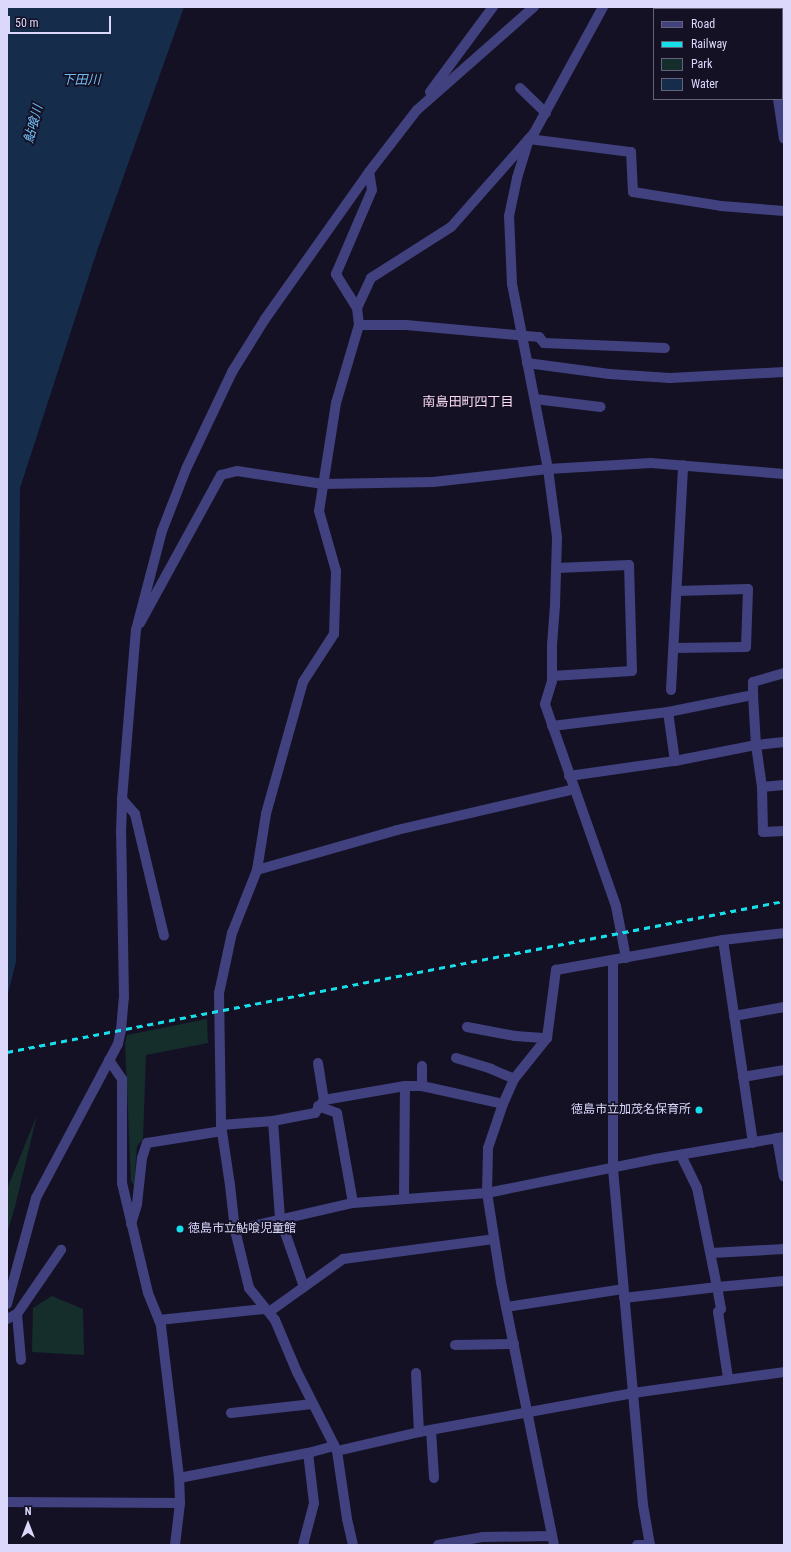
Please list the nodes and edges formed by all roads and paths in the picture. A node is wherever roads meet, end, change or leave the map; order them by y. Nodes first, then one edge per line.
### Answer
1 (493, 7) edge
2 (534, 7) edge
3 (603, 7) edge
4 (520, 88) dead end
5 (778, 100) edge
6 (417, 110) junction
7 (546, 113) junction
8 (529, 139) junction
9 (784, 139) edge
10 (369, 172) junction
11 (784, 211) edge
12 (357, 308) junction
13 (358, 325) junction
14 (522, 336) junction
15 (665, 348) dead end
16 (528, 363) junction
17 (784, 372) edge
18 (534, 399) junction
19 (601, 407) dead end
20 (682, 466) junction
21 (548, 469) junction
22 (784, 474) edge
23 (323, 484) junction
24 (557, 568) junction
25 (677, 591) junction
26 (136, 630) junction
27 (674, 648) junction
28 (784, 673) edge
29 (552, 676) junction
30 (671, 690) dead end
31 (753, 695) junction
32 (668, 712) junction
33 (552, 726) junction
34 (784, 742) edge
35 (756, 744) junction
36 (675, 761) junction
37 (569, 776) junction
38 (784, 785) edge
39 (762, 787) junction
40 (574, 789) junction
41 (122, 800) junction
42 (784, 832) edge
43 (257, 870) junction
44 (784, 933) edge
45 (164, 936) dead end
46 (722, 940) junction
47 (626, 958) junction
48 (613, 960) junction
49 (784, 1007) edge
50 (734, 1016) junction
51 (467, 1028) dead end
52 (547, 1038) junction
53 (456, 1058) dead end
54 (109, 1060) junction
55 (318, 1063) dead end
56 (422, 1066) dead end
57 (784, 1070) edge
58 (744, 1077) junction
59 (514, 1079) junction
60 (405, 1086) junction
61 (422, 1086) junction
62 (321, 1103) junction
63 (503, 1104) junction
64 (273, 1121) junction
65 (221, 1128) junction
66 (780, 1138) edge
67 (753, 1143) junction
68 (681, 1155) junction
69 (613, 1169) junction
70 (784, 1176) edge
71 (487, 1192) junction
72 (404, 1198) junction
73 (353, 1203) junction
74 (280, 1218) junction
75 (131, 1225) junction
76 (234, 1230) junction
77 (494, 1238) junction
78 (784, 1248) edge
79 (61, 1250) dead end
80 (711, 1253) junction
81 (784, 1280) edge
82 (304, 1287) junction
83 (717, 1287) junction
84 (623, 1294) junction
85 (7, 1304) edge
86 (506, 1307) junction
87 (266, 1310) junction
88 (17, 1314) junction
89 (7, 1319) edge
90 (159, 1320) junction
91 (514, 1344) junction
92 (455, 1345) dead end
93 (21, 1360) dead end
94 (784, 1372) edge
95 (416, 1373) dead end
96 (728, 1378) junction
97 (633, 1393) junction
98 (313, 1404) junction
99 (231, 1413) dead end
100 (528, 1413) junction
101 (430, 1430) junction
102 (418, 1432) junction
103 (335, 1449) junction
104 (308, 1453) junction
105 (179, 1478) junction
106 (434, 1478) dead end
107 (7, 1502) edge
108 (180, 1503) junction
109 (553, 1541) edge
110 (175, 1545) edge
111 (304, 1545) edge
112 (353, 1545) edge
113 (438, 1545) edge
114 (637, 1545) edge
115 (650, 1545) edge

1 - 6 street
2 - 6 street
3 - 7 street
4 - 7 street
5 - 9 street
6 - 10 street
7 - 8 street
8 - 11 street
8 - 12 street
8 - 14 street
10 - 12 street
10 - 26 street
12 - 13 street
13 - 14 street
13 - 23 street
14 - 15 street
14 - 16 street
16 - 17 street
16 - 18 street
18 - 19 street
18 - 21 street
20 - 21 street
20 - 22 street
20 - 25 street
21 - 23 street
21 - 24 street
23 - 26 street
23 - 43 street
24 - 29 street
24 - 29 street
25 - 27 street
25 - 27 street
26 - 41 street
27 - 30 street
28 - 31 street
29 - 33 street
31 - 32 street
31 - 35 street
32 - 33 street
32 - 36 street
33 - 37 street
34 - 35 street
35 - 36 street
35 - 39 street
36 - 37 street
37 - 40 street
38 - 39 street
39 - 42 street
40 - 43 street
40 - 47 street
41 - 45 street
41 - 54 street
43 - 65 street
44 - 46 street
46 - 47 street
46 - 50 street
47 - 48 street
48 - 52 street
48 - 69 street
49 - 50 street
50 - 58 street
51 - 52 street
52 - 59 street
53 - 59 street
54 - 75 street
54 - 85 street
55 - 62 street
56 - 61 street
57 - 58 street
58 - 67 street
59 - 63 street
60 - 61 street
60 - 62 street
60 - 72 street
61 - 63 street
62 - 64 street
62 - 73 street
63 - 71 street
64 - 65 street
64 - 74 street
65 - 75 street
65 - 76 street
66 - 67 street
66 - 70 street
67 - 68 street
68 - 69 street
68 - 80 street
69 - 71 street
69 - 84 street
71 - 72 street
71 - 77 street
72 - 73 street
73 - 74 street
74 - 76 street
74 - 82 street
75 - 90 street
76 - 87 street
77 - 82 street
77 - 86 street
78 - 80 street
79 - 88 street
80 - 83 street
81 - 83 street
82 - 87 street
83 - 84 street
83 - 96 street
84 - 86 street
84 - 97 street
86 - 91 street
87 - 90 street
87 - 98 street
88 - 89 street
88 - 93 street
90 - 105 street
91 - 92 street
91 - 100 street
94 - 96 street
95 - 102 street
96 - 97 street
97 - 100 street
97 - 115 street
98 - 99 street
98 - 103 street
100 - 101 street
100 - 109 street
101 - 102 street
101 - 106 street
102 - 103 street
103 - 104 street
103 - 112 street
104 - 105 street
104 - 111 street
105 - 108 street
107 - 108 street
108 - 110 street
109 - 113 street
114 - 115 street

